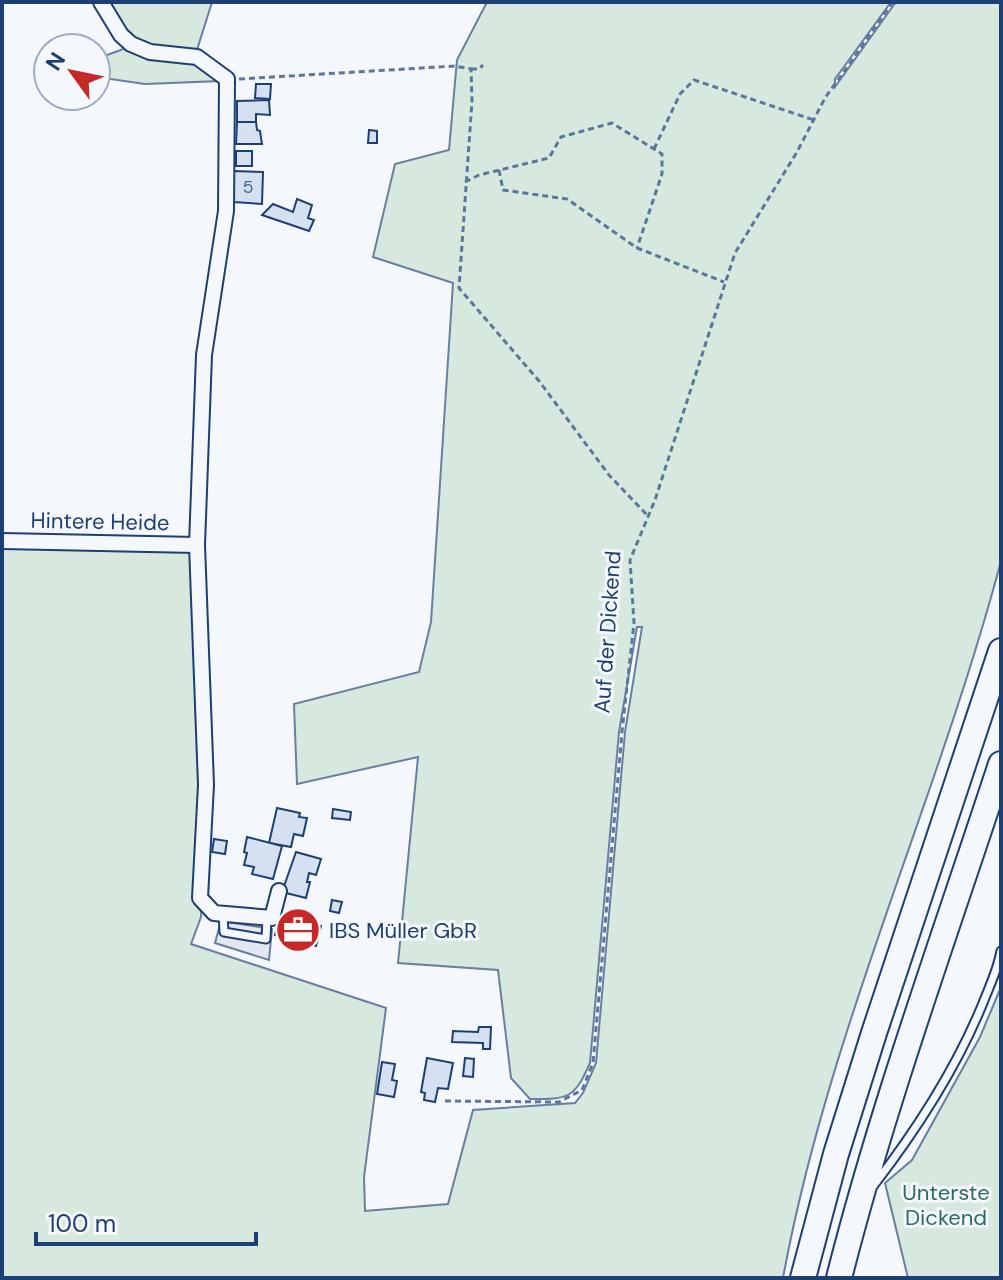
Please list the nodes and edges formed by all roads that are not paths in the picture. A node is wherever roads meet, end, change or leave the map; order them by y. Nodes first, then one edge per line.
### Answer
1 (101, 2) edge
2 (2, 541) edge
3 (197, 545) junction
4 (1001, 651) edge
5 (1001, 764) edge
6 (279, 891) dead end
7 (223, 914) junction
8 (267, 918) junction
9 (1001, 951) edge
10 (857, 1206) junction
11 (803, 1278) edge
12 (839, 1278) edge

1 - 3 street
2 - 3 street, Hintere Heide
3 - 7 street
4 - 11 highway
5 - 10 highway
6 - 8 street
7 - 8 street
7 - 8 lane
9 - 10 lane
10 - 12 highway

